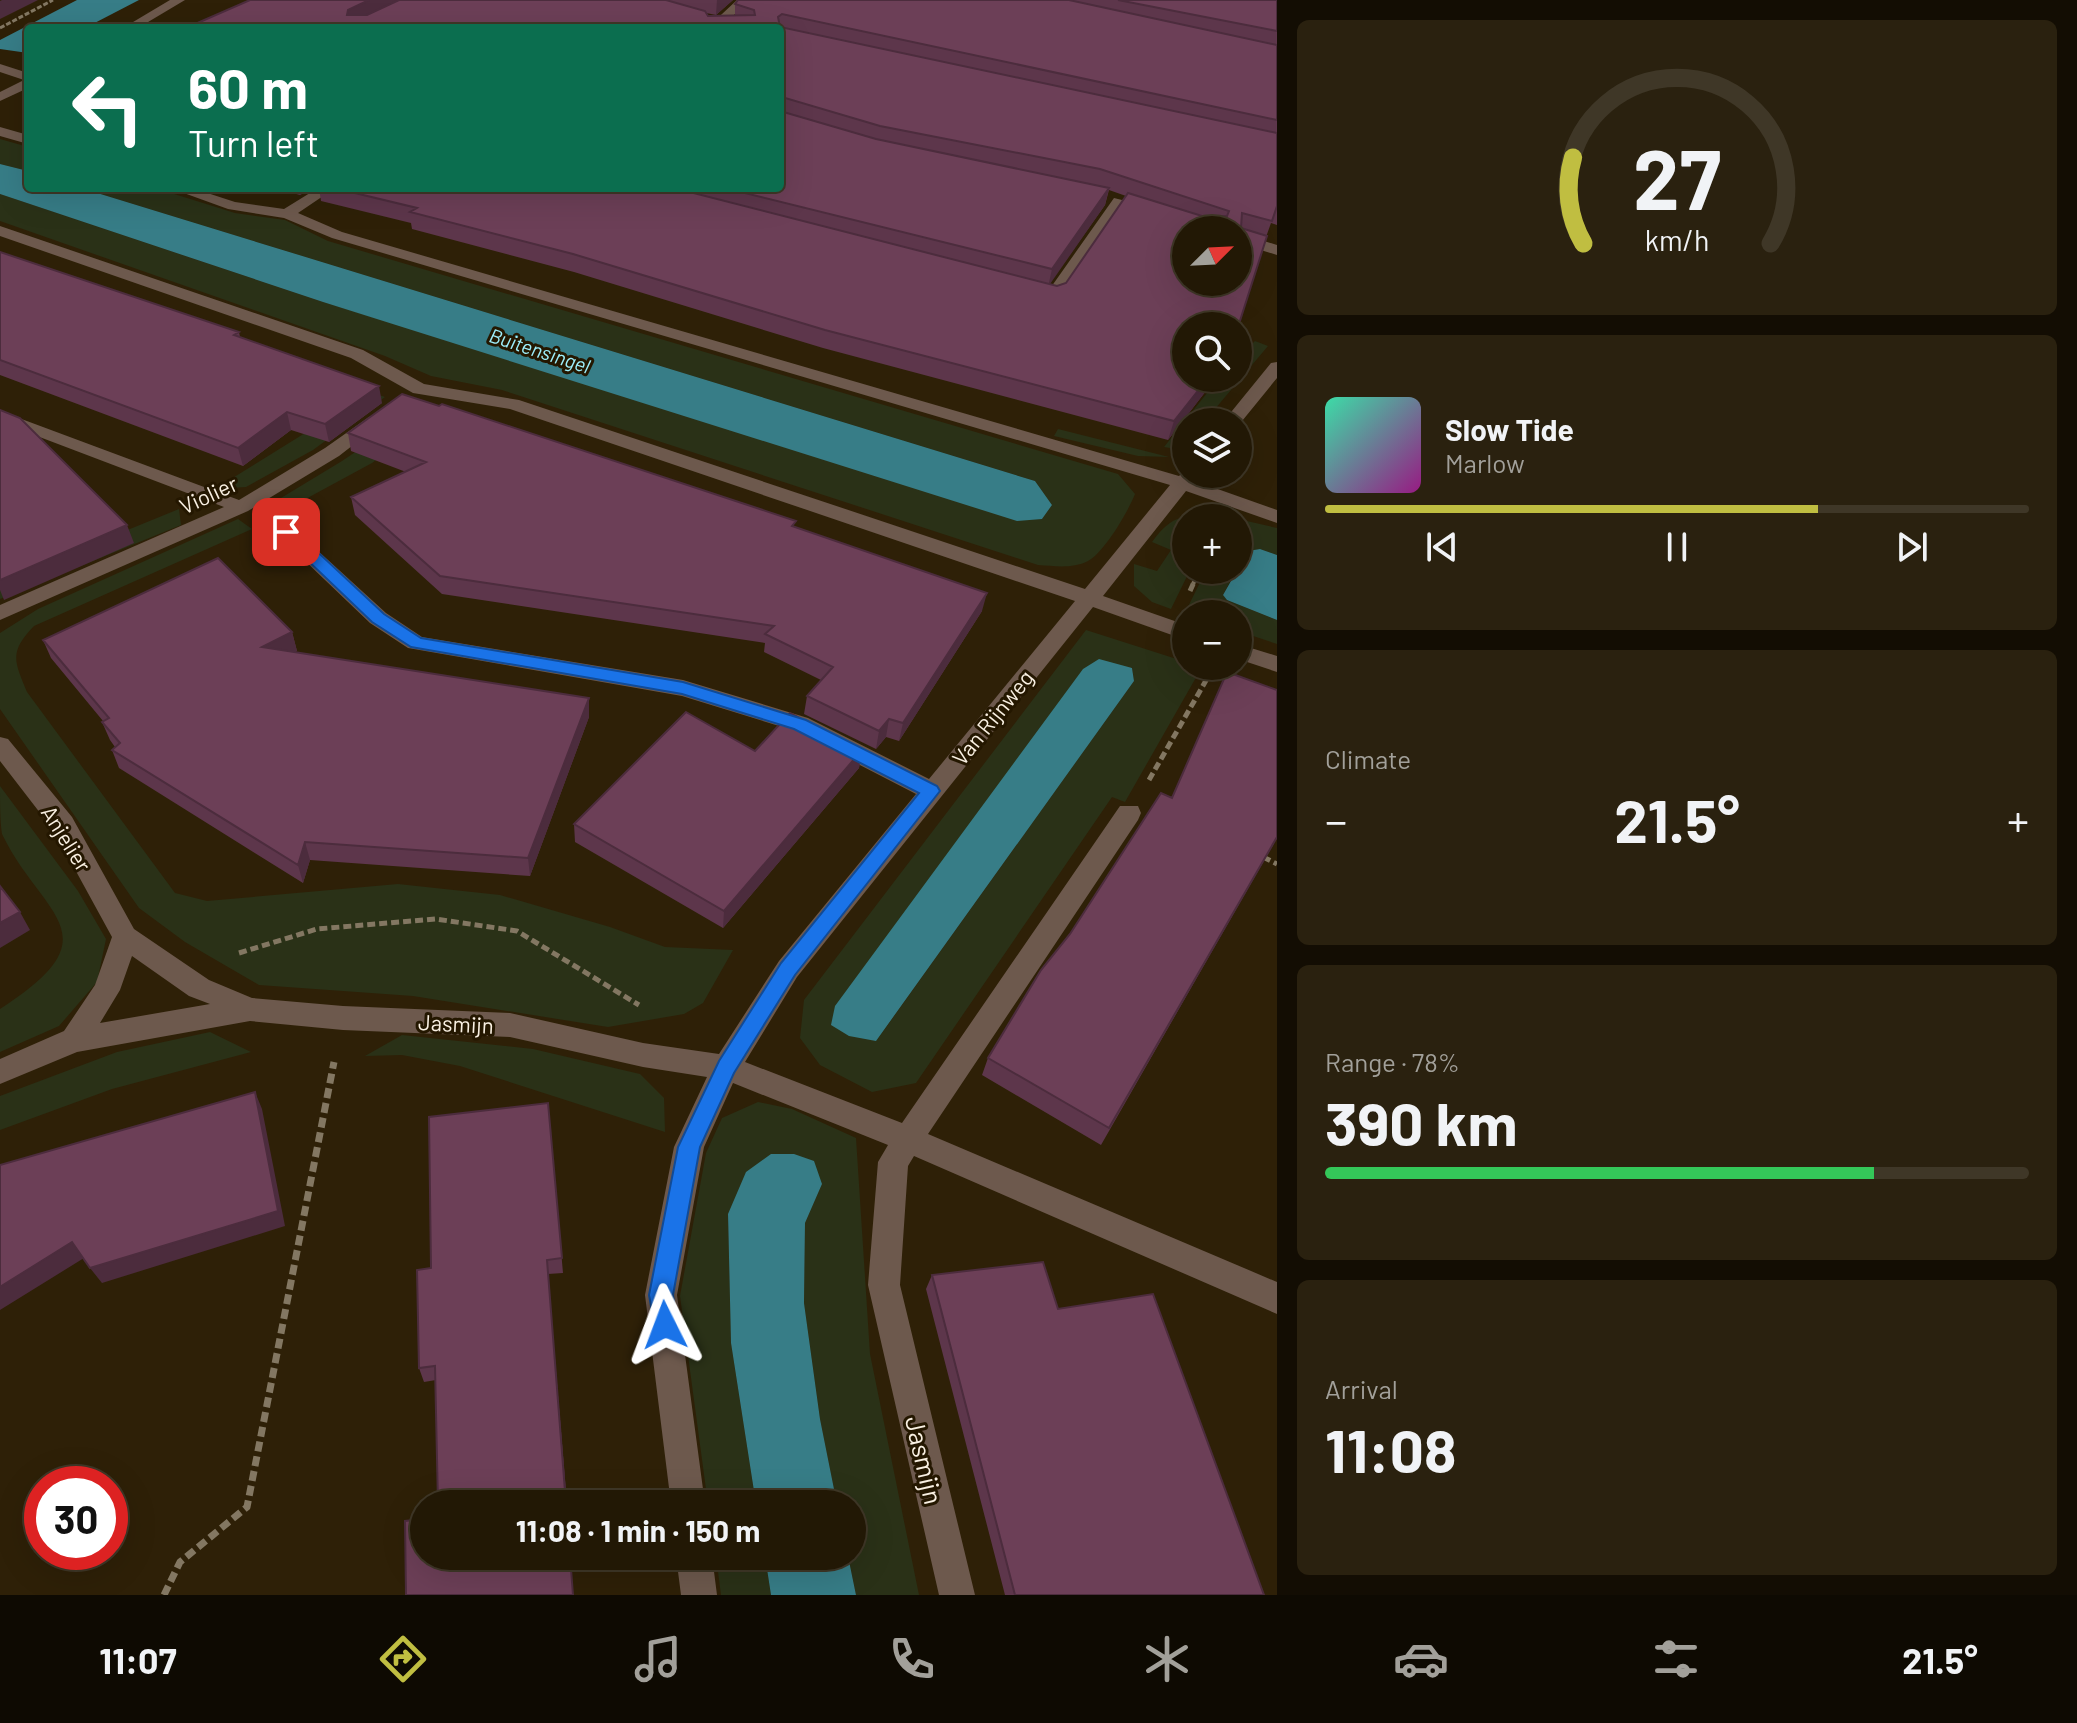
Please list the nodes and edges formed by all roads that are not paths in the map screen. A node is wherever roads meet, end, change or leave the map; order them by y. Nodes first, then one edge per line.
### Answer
1 (179, 0) edge
2 (744, 0) edge
3 (136, 24) edge
4 (718, 24) edge
5 (0, 68) edge
6 (24, 78) edge
7 (24, 82) edge
8 (0, 97) edge
9 (0, 131) edge
10 (24, 139) edge
11 (189, 192) edge
12 (322, 192) edge
13 (1118, 201) edge
14 (287, 214) junction
15 (0, 231) edge
16 (1252, 242) edge
17 (1277, 250) edge
18 (1023, 288) edge
19 (1277, 367) edge
20 (406, 398) junction
21 (1243, 408) edge
22 (0, 416) edge
23 (1172, 475) edge
24 (1179, 488) edge
25 (1208, 488) edge
26 (241, 507) junction
27 (1277, 517) edge
28 (286, 532) dead end
29 (1087, 599) junction
30 (0, 613) edge
31 (1172, 628) edge
32 (1252, 656) edge
33 (1277, 664) edge
34 (0, 745) edge
35 (931, 791) junction
36 (1129, 813) road end
37 (125, 937) junction
38 (250, 1009) junction
39 (74, 1040) junction
40 (726, 1067) junction
41 (0, 1072) edge
42 (905, 1138) junction
43 (1277, 1298) edge
44 (686, 1490) edge
45 (696, 1570) edge
46 (699, 1595) edge
47 (957, 1595) edge

1 - 3 street
2 - 4 street
5 - 6 street
7 - 8 street
9 - 10 street
11 - 14 street
12 - 14 street
13 - 18 street
14 - 23 street
15 - 20 street
16 - 17 street
19 - 21 street
20 - 26 street, Violier
20 - 29 street
22 - 26 street
24 - 29 street, Van Rijnweg
25 - 27 street
26 - 30 street, Violier
28 - 35 street
29 - 31 street
29 - 35 street, Van Rijnweg
32 - 33 street
34 - 37 street, Anjelier
35 - 40 street, Van Rijnweg
36 - 42 street, Jasmijn
37 - 38 street, Anjelier
37 - 39 street
38 - 39 street, Jasmijn
38 - 40 street, Jasmijn
39 - 41 street, Jasmijn
40 - 42 street, Jasmijn
40 - 44 street, Van Rijnweg
42 - 43 street, Jasmijn
42 - 47 street, Jasmijn
45 - 46 street

